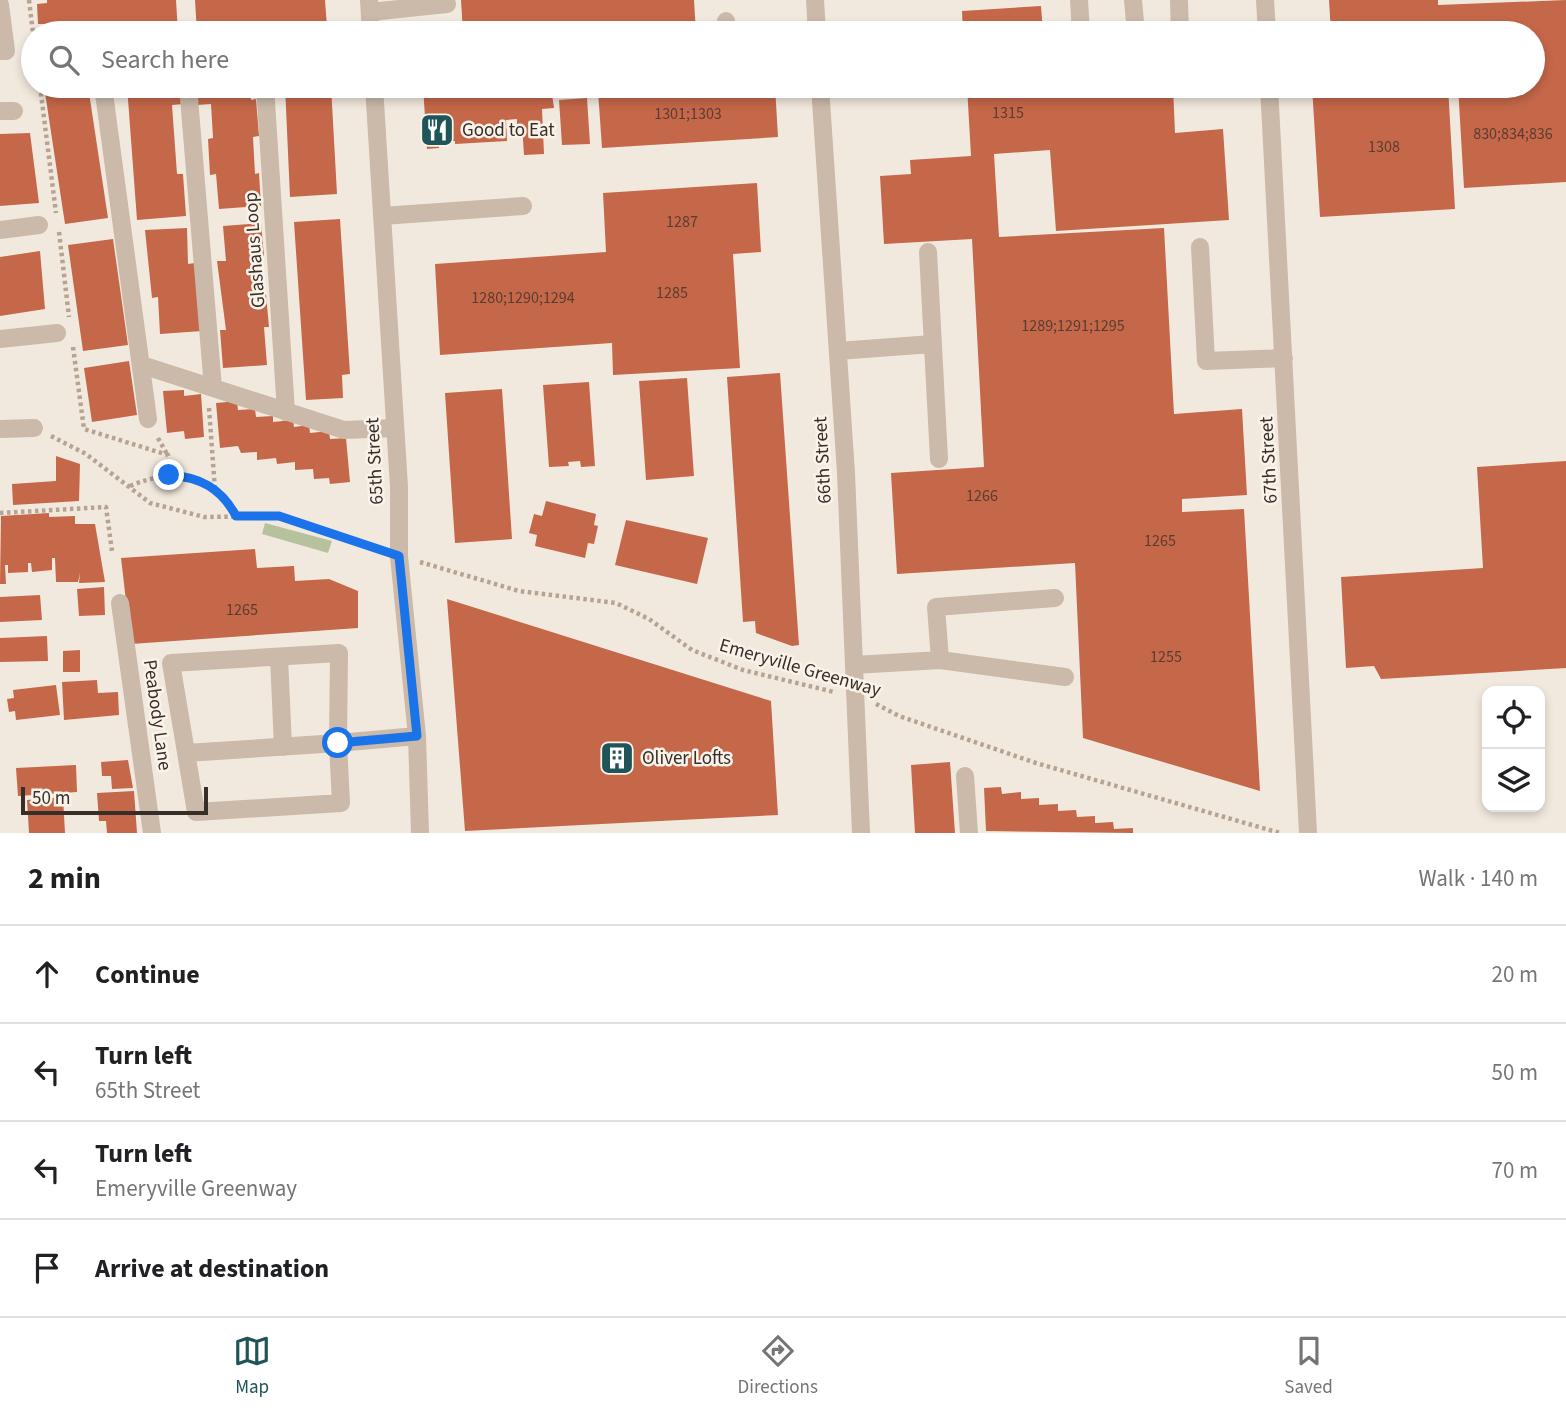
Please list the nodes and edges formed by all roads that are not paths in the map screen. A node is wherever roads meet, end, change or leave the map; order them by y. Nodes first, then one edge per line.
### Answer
1 (815, 0) edge
2 (1079, 0) edge
3 (1133, 0) edge
4 (1179, 0) edge
5 (1265, 0) edge
6 (447, 4) dead end
7 (0, 5) edge
8 (369, 6) edge
9 (816, 21) edge
10 (1080, 21) edge
11 (1135, 21) edge
12 (1180, 21) edge
13 (1266, 21) edge
14 (0, 51) edge
15 (105, 98) edge
16 (189, 98) edge
17 (266, 98) edge
18 (375, 98) edge
19 (821, 98) edge
20 (1270, 98) edge
21 (523, 206) dead end
22 (382, 216) junction
23 (39, 225) dead end
24 (0, 230) edge
25 (1200, 247) dead end
26 (928, 252) dead end
27 (64, 333) road end
28 (0, 340) edge
29 (932, 344) junction
30 (838, 351) junction
31 (1284, 358) junction
32 (142, 365) junction
33 (213, 388) junction
34 (286, 412) junction
35 (149, 419) dead end
36 (34, 428) road end
37 (395, 428) junction
38 (0, 429) edge
39 (939, 458) dead end
40 (1055, 598) dead end
41 (120, 603) dead end
42 (279, 657) junction
43 (940, 660) junction
44 (854, 665) junction
45 (1065, 677) dead end
46 (417, 736) junction
47 (338, 743) junction
48 (283, 747) junction
49 (186, 753) junction
50 (965, 776) dead end
51 (152, 833) edge
52 (420, 833) edge
53 (862, 833) edge
54 (969, 833) edge
55 (1308, 833) edge

1 - 9 street
2 - 10 street
3 - 11 street
4 - 12 street
5 - 13 street
6 - 8 street
7 - 14 street
15 - 32 street
16 - 33 street
17 - 34 street, Glashaus Loop
18 - 22 street, 65th Street
19 - 30 street, 66th Street
20 - 31 street, 67th Street
21 - 22 street
22 - 37 street, 65th Street
23 - 24 street
25 - 31 street
26 - 29 street
27 - 28 street
29 - 30 street
29 - 39 street
30 - 44 street, 66th Street
31 - 55 street, 67th Street
32 - 33 street
32 - 35 street
33 - 34 street
34 - 37 street
36 - 38 street
37 - 46 street, 65th Street
40 - 43 street
41 - 51 street, Peabody Lane
42 - 47 street
42 - 48 street
42 - 49 street
43 - 44 street
43 - 45 street
44 - 53 street, 66th Street
46 - 47 street
46 - 52 street, 65th Street
47 - 48 street
47 - 49 street
48 - 49 street
50 - 54 street

